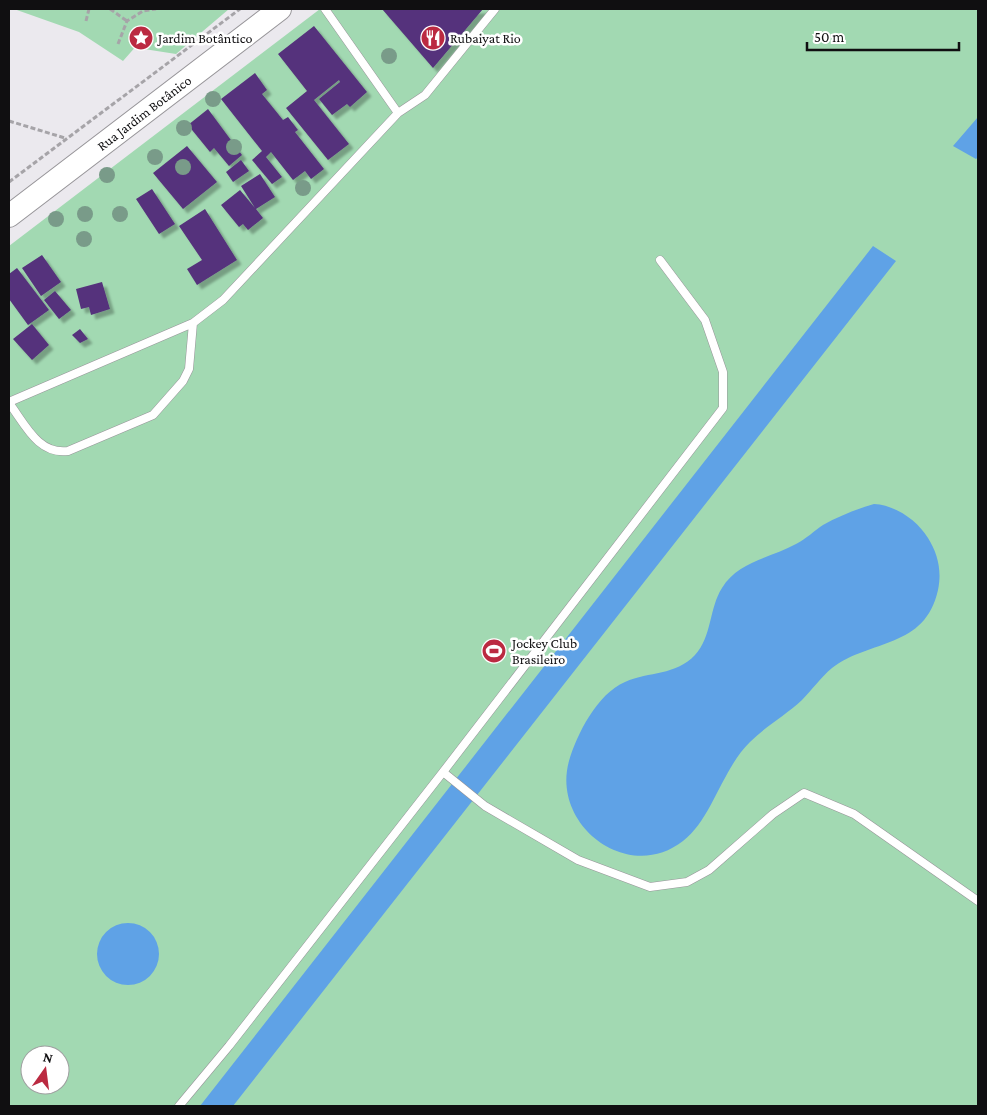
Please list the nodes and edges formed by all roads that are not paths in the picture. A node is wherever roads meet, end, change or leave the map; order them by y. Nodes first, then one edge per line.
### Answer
1 (280, 9) edge
2 (325, 9) edge
3 (495, 9) edge
4 (398, 113) junction
5 (9, 216) edge
6 (660, 260) dead end
7 (193, 323) junction
8 (9, 403) edge
9 (446, 774) junction
10 (978, 901) edge
11 (179, 1106) edge

1 - 5 main road, Rua Jardim Botânico
2 - 4 lane
3 - 4 lane
4 - 7 lane
6 - 9 lane
7 - 8 lane
7 - 8 lane
9 - 10 lane
9 - 11 lane

